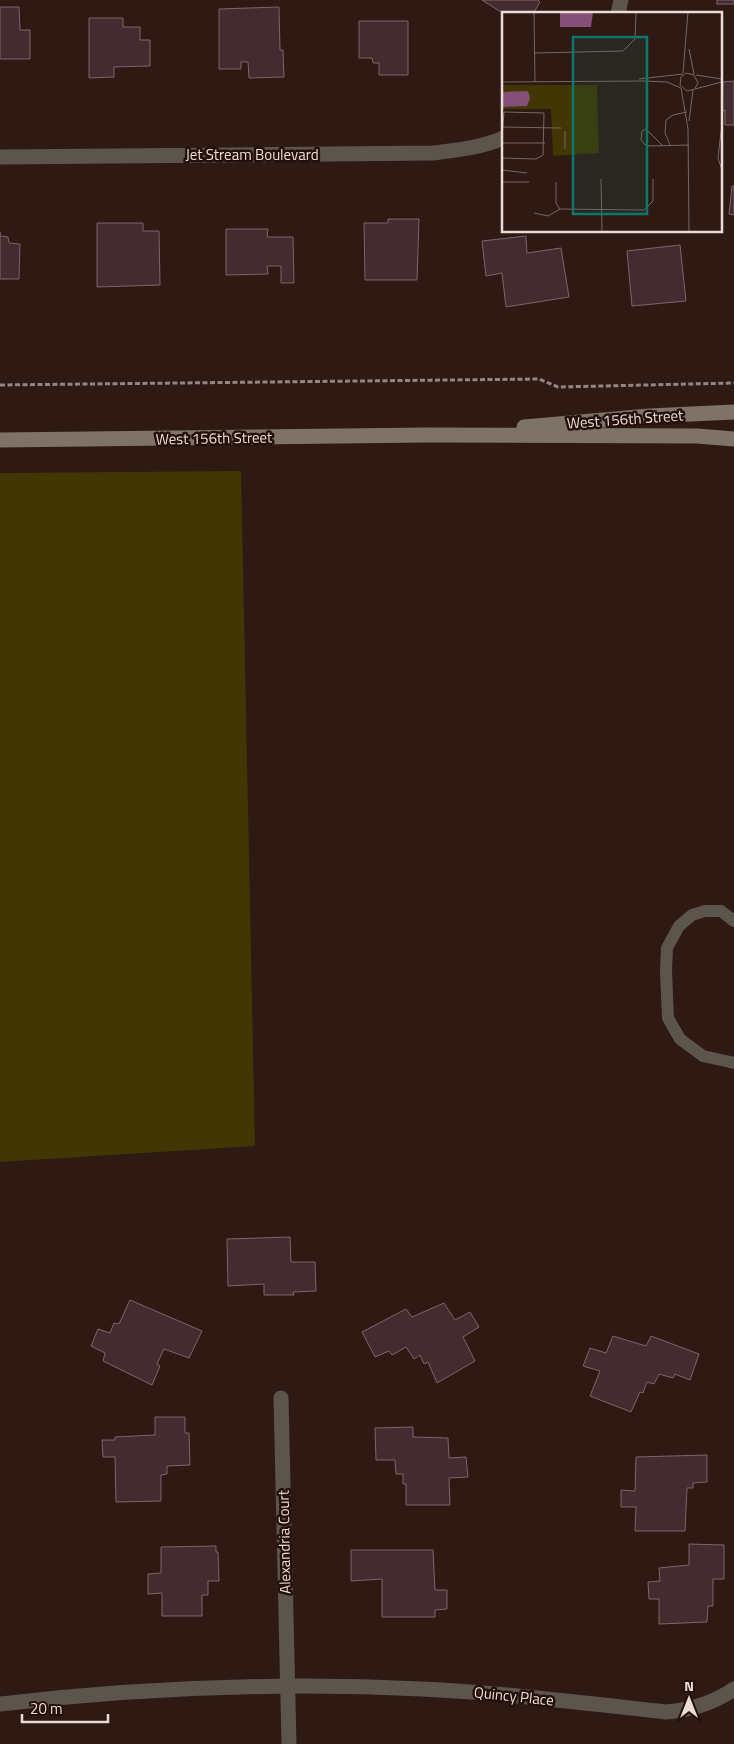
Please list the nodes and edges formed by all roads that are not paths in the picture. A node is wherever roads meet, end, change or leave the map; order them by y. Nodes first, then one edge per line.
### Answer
1 (502, 138) edge
2 (0, 157) edge
3 (734, 412) edge
4 (427, 436) junction
5 (734, 439) edge
6 (0, 440) edge
7 (734, 921) edge
8 (734, 1063) edge
9 (281, 1398) dead end
10 (288, 1686) junction
11 (734, 1689) edge
12 (0, 1704) edge
13 (288, 1744) edge

1 - 2 street, Jet Stream Boulevard
3 - 4 street, West 156th Street
4 - 5 street, West 156th Street
4 - 6 street, West 156th Street
7 - 8 lane
9 - 10 street, Alexandria Court
10 - 11 street, Quincy Place
10 - 12 street, Quincy Place
10 - 13 street, Alexandria Court

